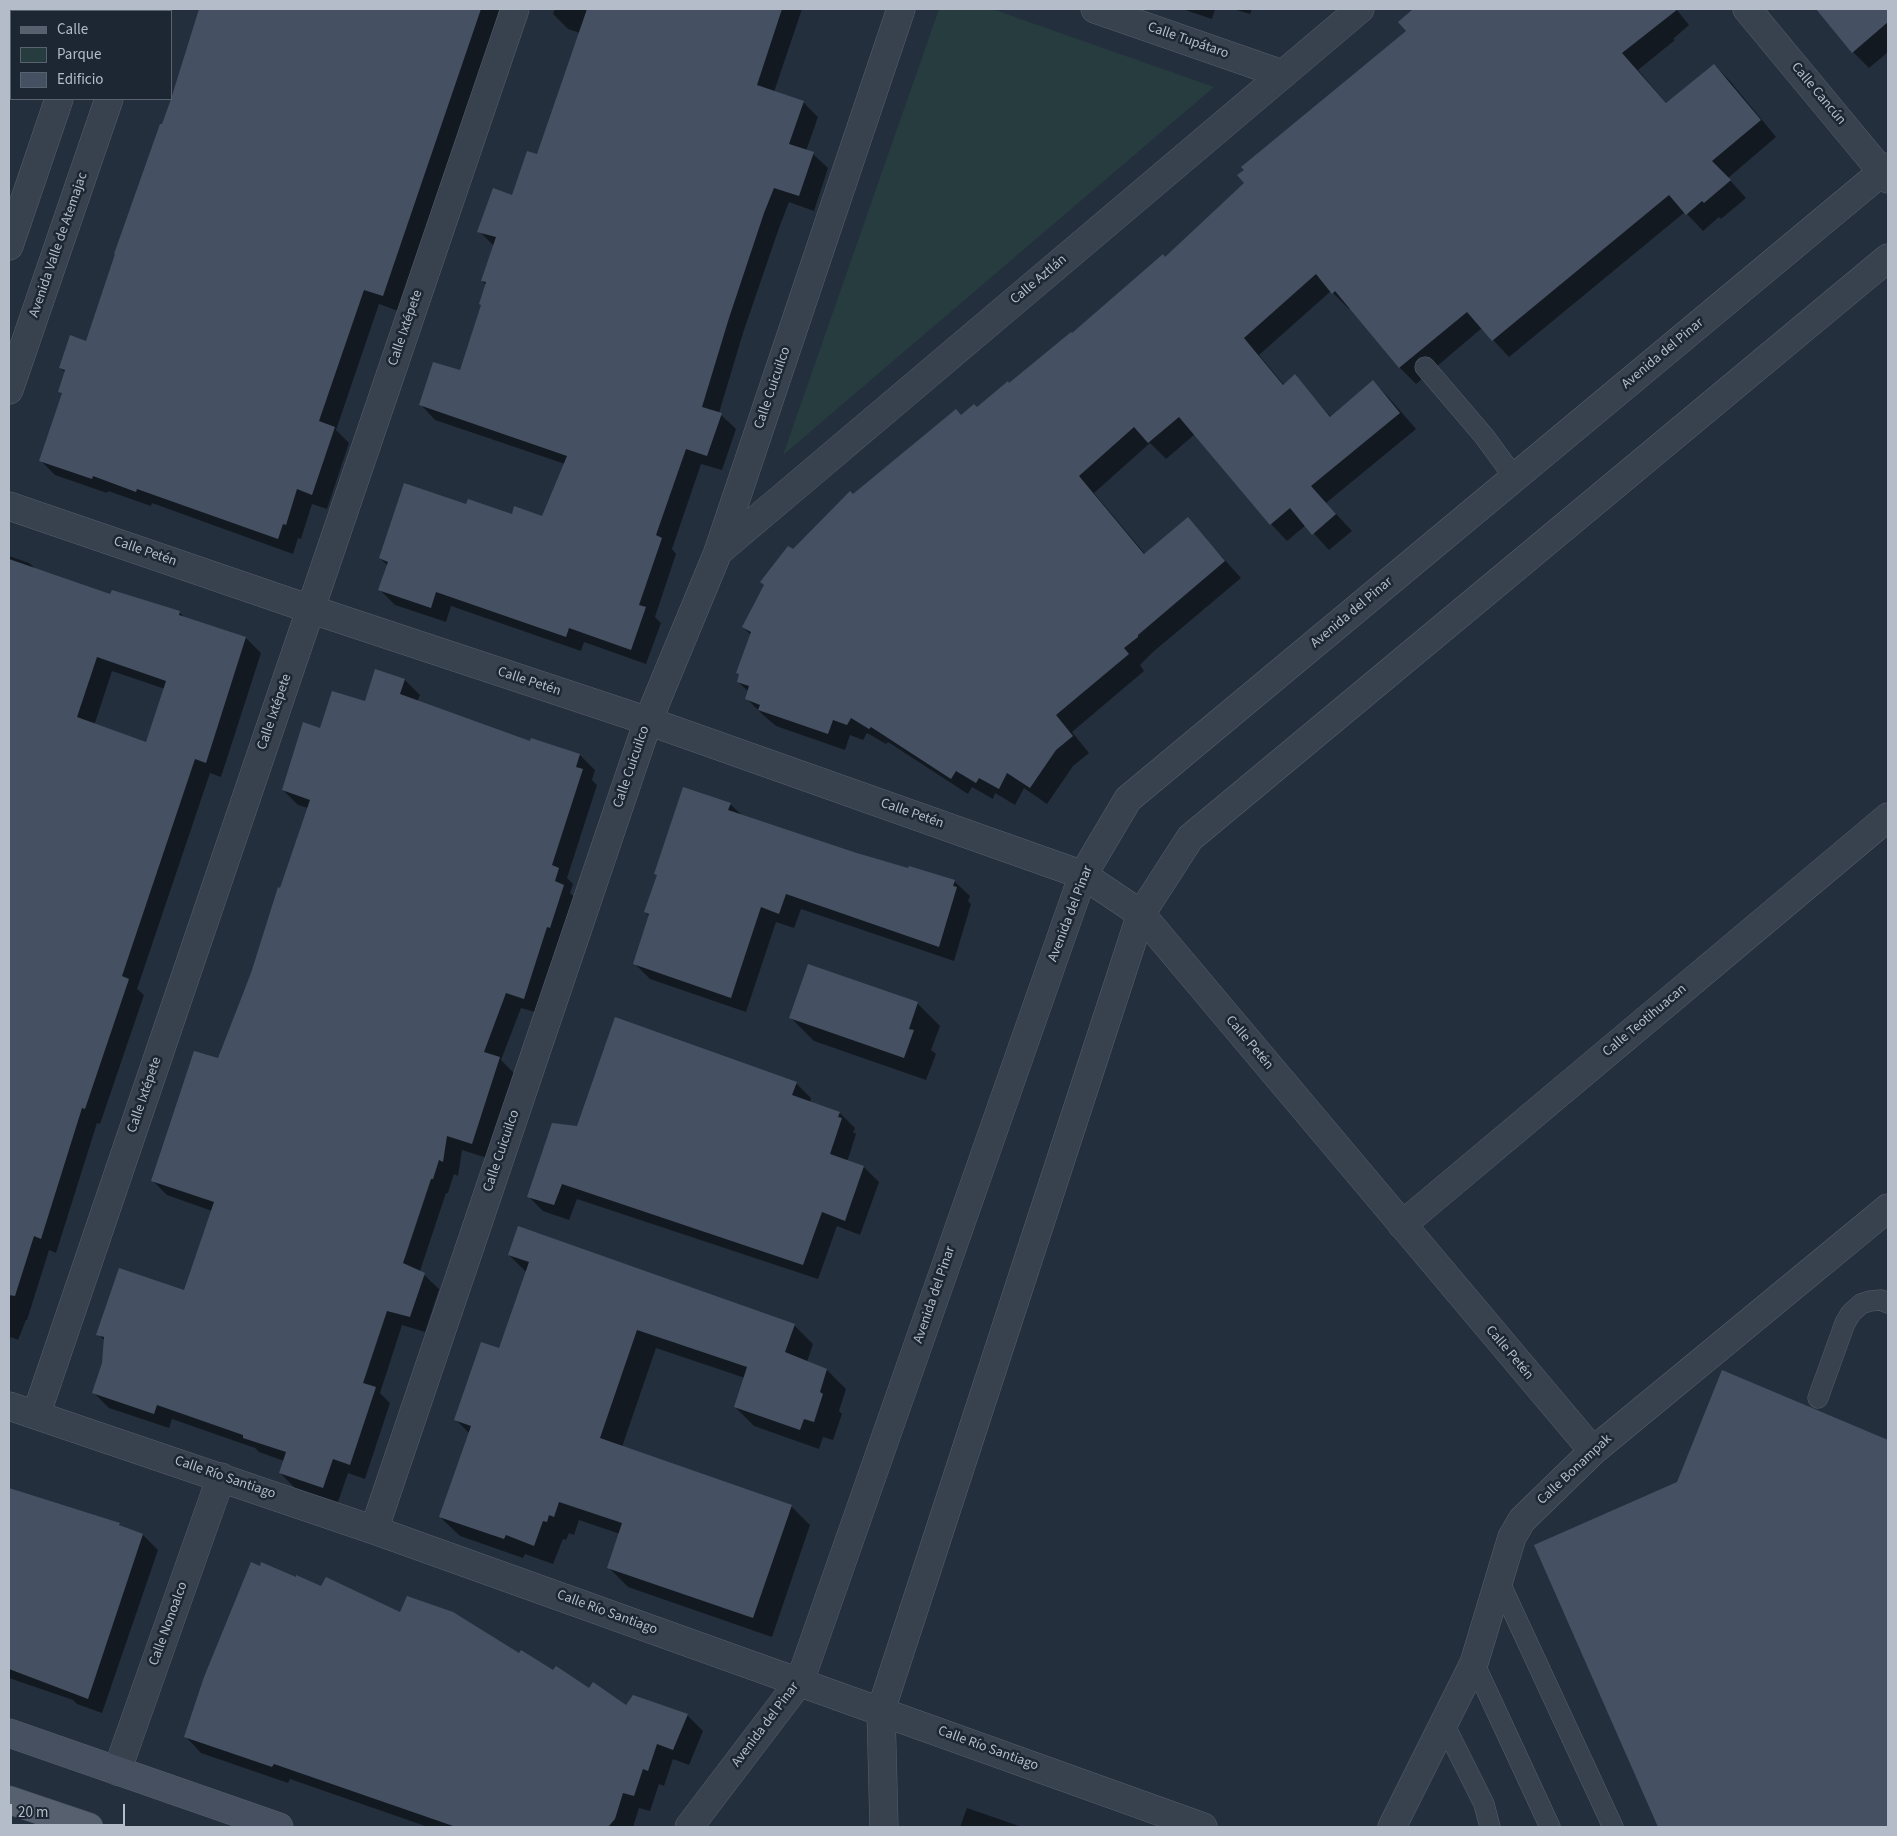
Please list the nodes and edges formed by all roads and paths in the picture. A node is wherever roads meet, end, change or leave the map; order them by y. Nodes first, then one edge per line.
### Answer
1 (515, 9) edge
2 (901, 9) edge
3 (1094, 9) edge
4 (1360, 9) edge
5 (1748, 9) edge
6 (1282, 74) junction
7 (59, 100) edge
8 (106, 100) edge
9 (1886, 173) edge
10 (9, 246) edge
11 (1888, 258) edge
12 (1425, 366) dead end
13 (9, 390) edge
14 (1514, 477) junction
15 (9, 506) edge
16 (718, 552) junction
17 (310, 609) junction
18 (648, 721) junction
19 (1888, 817) edge
20 (1083, 875) junction
21 (1141, 914) junction
22 (1888, 1208) edge
23 (1402, 1225) junction
24 (1888, 1303) edge
25 (1818, 1398) dead end
26 (9, 1406) edge
27 (36, 1415) junction
28 (1593, 1452) junction
29 (221, 1476) junction
30 (374, 1530) junction
31 (1499, 1581) junction
32 (1474, 1663) junction
33 (800, 1681) junction
34 (881, 1710) junction
35 (1444, 1724) junction
36 (9, 1733) edge
37 (117, 1771) junction
38 (9, 1800) edge
39 (90, 1827) edge
40 (279, 1827) edge
41 (689, 1827) edge
42 (884, 1827) edge
43 (1203, 1827) edge
44 (1392, 1827) edge
45 (1490, 1827) edge
46 (1550, 1827) edge
47 (1613, 1827) edge

1 - 17 street, Calle Ixtépete
2 - 16 street, Calle Cuicuilco
3 - 6 street, Calle Tupátaro
4 - 6 street, Calle Aztlán
5 - 9 street, Calle Cancún
6 - 16 street, Calle Aztlán
7 - 10 street
8 - 13 street, Avenida Valle de Atemajac
9 - 14 street, Avenida del Pinar
11 - 21 street
12 - 14 lane
14 - 20 street, Avenida del Pinar
15 - 17 street, Calle Petén
16 - 18 street, Calle Cuicuilco
17 - 18 street, Calle Petén
17 - 27 street, Calle Ixtépete
18 - 20 street, Calle Petén
18 - 30 street, Calle Cuicuilco
19 - 23 street, Calle Teotihuacan
20 - 21 street, Calle Petén
20 - 33 street, Avenida del Pinar
21 - 23 street, Calle Petén
21 - 34 street
22 - 28 street, Calle Bonampak
23 - 28 street, Calle Petén
24 - 25 lane
26 - 27 street, Calle Río Santiago
27 - 29 street, Calle Río Santiago
28 - 31 street, Calle Bonampak
29 - 30 street, Calle Río Santiago
29 - 37 street, Calle Nonoalco
30 - 33 street, Calle Río Santiago
31 - 32 street, Calle Bonampak
31 - 47 lane
32 - 35 street, Calle Bonampak
32 - 46 lane
33 - 34 street, Calle Río Santiago
33 - 41 street, Avenida del Pinar
34 - 42 street
34 - 43 street, Calle Río Santiago
35 - 44 street, Calle Bonampak
35 - 45 lane
36 - 37 main road
37 - 40 main road
38 - 39 main road

